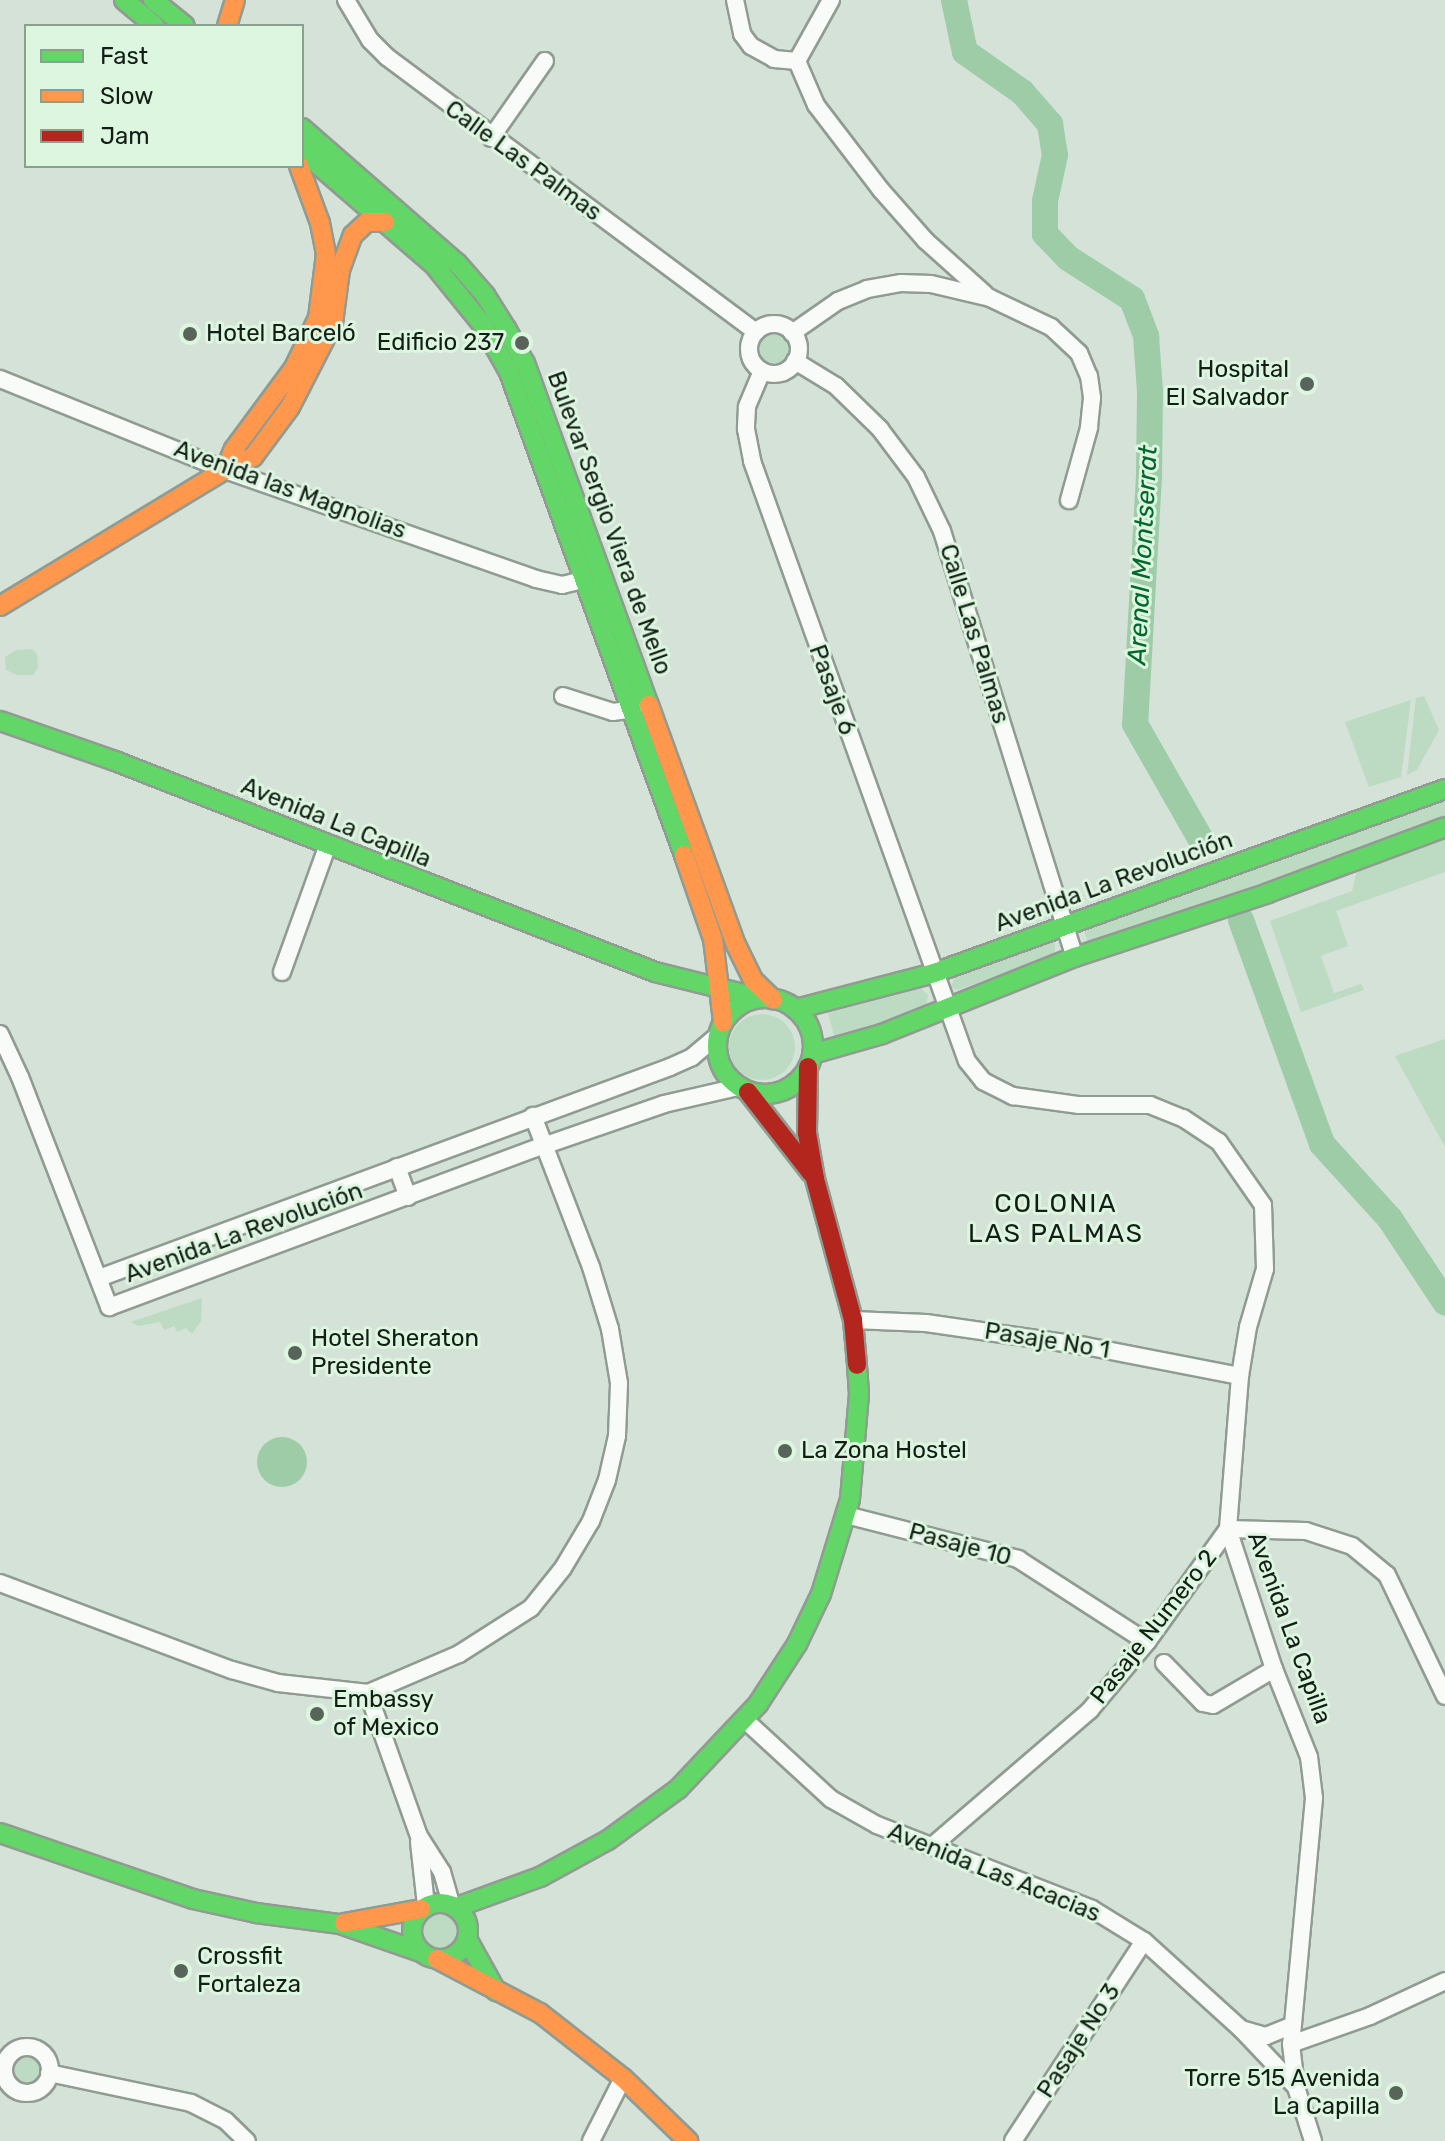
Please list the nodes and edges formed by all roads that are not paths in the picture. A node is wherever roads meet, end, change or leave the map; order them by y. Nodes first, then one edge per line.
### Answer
1 (124, 0) edge
2 (153, 0) edge
3 (238, 0) edge
4 (346, 0) edge
5 (735, 0) edge
6 (831, 0) edge
7 (153, 24) edge
8 (183, 24) edge
9 (228, 24) edge
10 (248, 24) edge
11 (545, 61) dead end
12 (797, 61) junction
13 (304, 130) edge
14 (491, 138) junction
15 (304, 153) edge
16 (300, 168) edge
17 (385, 222) junction
18 (990, 298) junction
19 (326, 320) junction
20 (756, 332) junction
21 (792, 333) junction
22 (795, 361) junction
23 (762, 371) junction
24 (0, 379) edge
25 (225, 470) junction
26 (1069, 500) dead end
27 (584, 580) junction
28 (0, 606) edge
29 (563, 696) dead end
30 (634, 709) junction
31 (0, 721) edge
32 (1445, 789) edge
33 (1445, 827) edge
34 (327, 847) junction
35 (1065, 927) junction
36 (713, 939) junction
37 (1075, 957) junction
38 (282, 972) dead end
39 (655, 972) junction
40 (934, 973) junction
41 (719, 990) junction
42 (766, 998) junction
43 (945, 1006) junction
44 (796, 1009) junction
45 (721, 1027) junction
46 (0, 1034) edge
47 (810, 1061) junction
48 (743, 1089) junction
49 (533, 1116) junction
50 (543, 1146) junction
51 (397, 1167) junction
52 (815, 1179) junction
53 (408, 1197) junction
54 (99, 1278) junction
55 (853, 1320) junction
56 (1240, 1376) junction
57 (846, 1515) junction
58 (1228, 1529) junction
59 (0, 1583) edge
60 (1147, 1642) junction
61 (1164, 1663) dead end
62 (1274, 1669) junction
63 (368, 1693) junction
64 (1445, 1696) edge
65 (745, 1720) junction
66 (0, 1833) edge
67 (419, 1836) junction
68 (931, 1847) junction
69 (514, 1888) junction
70 (454, 1906) junction
71 (424, 1907) junction
72 (340, 1924) junction
73 (468, 1932) junction
74 (1144, 1941) junction
75 (429, 1956) junction
76 (1442, 1988) edge
77 (497, 1992) junction
78 (1291, 2026) junction
79 (1241, 2029) junction
80 (1291, 2044) junction
81 (49, 2073) dead end
82 (623, 2078) junction
83 (1296, 2087) junction
84 (247, 2141) edge
85 (591, 2141) edge
86 (688, 2141) edge
87 (1013, 2141) edge
88 (1313, 2141) edge

1 - 7 street
2 - 8 street
3 - 9 street
3 - 10 street
4 - 14 street, Calle Las Palmas
5 - 12 street
6 - 12 street
11 - 14 street
12 - 18 street
13 - 42 street, Bulevar Sergio Viera de Mello
14 - 20 street, Calle Las Palmas
15 - 17 street, Bulevar Sergio Viera de Mello
16 - 19 street
17 - 19 street
17 - 27 street, Bulevar Sergio Viera de Mello
18 - 21 street
18 - 26 street
19 - 25 street
20 - 21 street
20 - 23 street
21 - 22 street
22 - 23 street
22 - 35 street, Calle Las Palmas
23 - 40 street, Pasaje 6
24 - 25 street, Avenida las Magnolias
25 - 27 street, Avenida las Magnolias
25 - 28 street
27 - 30 street, Bulevar Sergio Viera de Mello
29 - 30 street
30 - 36 street, Bulevar Sergio Viera de Mello
31 - 34 street, Avenida La Capilla
32 - 35 street, Avenida La Revolución
33 - 37 street
34 - 38 street
34 - 39 street, Avenida La Capilla
35 - 37 street, Calle Las Palmas
35 - 40 street, Avenida La Revolución
36 - 39 street
36 - 41 street, Bulevar Sergio Viera de Mello
37 - 43 street
39 - 41 street, Avenida La Capilla
39 - 45 street, Avenida La Capilla
40 - 43 street, Pasaje 6
40 - 44 street, Avenida La Revolución
41 - 42 street, Avenida La Capilla
41 - 45 street, Bulevar Sergio Viera de Mello
42 - 44 street
42 - 45 street
43 - 47 street
43 - 56 street, Avenida La Capilla
44 - 47 street
45 - 48 street
45 - 49 street, Avenida La Revolución
46 - 54 street
47 - 48 street
47 - 52 street
48 - 50 street, Avenida La Revolución
48 - 52 street
49 - 50 street
49 - 51 street, Avenida La Revolución
50 - 53 street, Avenida La Revolución
50 - 63 street
51 - 53 street
51 - 54 street, Avenida La Revolución
52 - 55 street
53 - 54 street, Avenida La Revolución
55 - 56 street, Pasaje No 1
55 - 57 street
56 - 58 street, Avenida La Capilla
57 - 60 street, Pasaje 10
57 - 65 street
58 - 60 street, Pasaje Numero 2
58 - 62 street, Avenida La Capilla
58 - 64 street
59 - 63 street
60 - 68 street, Pasaje Numero 2
61 - 62 street
62 - 78 street, Avenida La Capilla
63 - 67 street
65 - 68 street, Avenida Las Acacias
65 - 69 street
66 - 72 street
67 - 70 street
67 - 71 street
68 - 74 street, Avenida Las Acacias
69 - 70 street
69 - 73 street
70 - 71 street
70 - 73 street
71 - 72 street
71 - 75 street
72 - 75 street
73 - 75 street
73 - 77 street
74 - 79 street, Avenida Las Acacias
74 - 87 street, Pasaje No 3
75 - 77 street
76 - 80 street
77 - 82 street
78 - 79 street
78 - 80 street, Avenida La Capilla
79 - 83 street, Avenida Las Acacias
80 - 83 street, Avenida La Capilla
81 - 84 street
82 - 85 street
82 - 86 street
83 - 88 street, Avenida La Capilla

